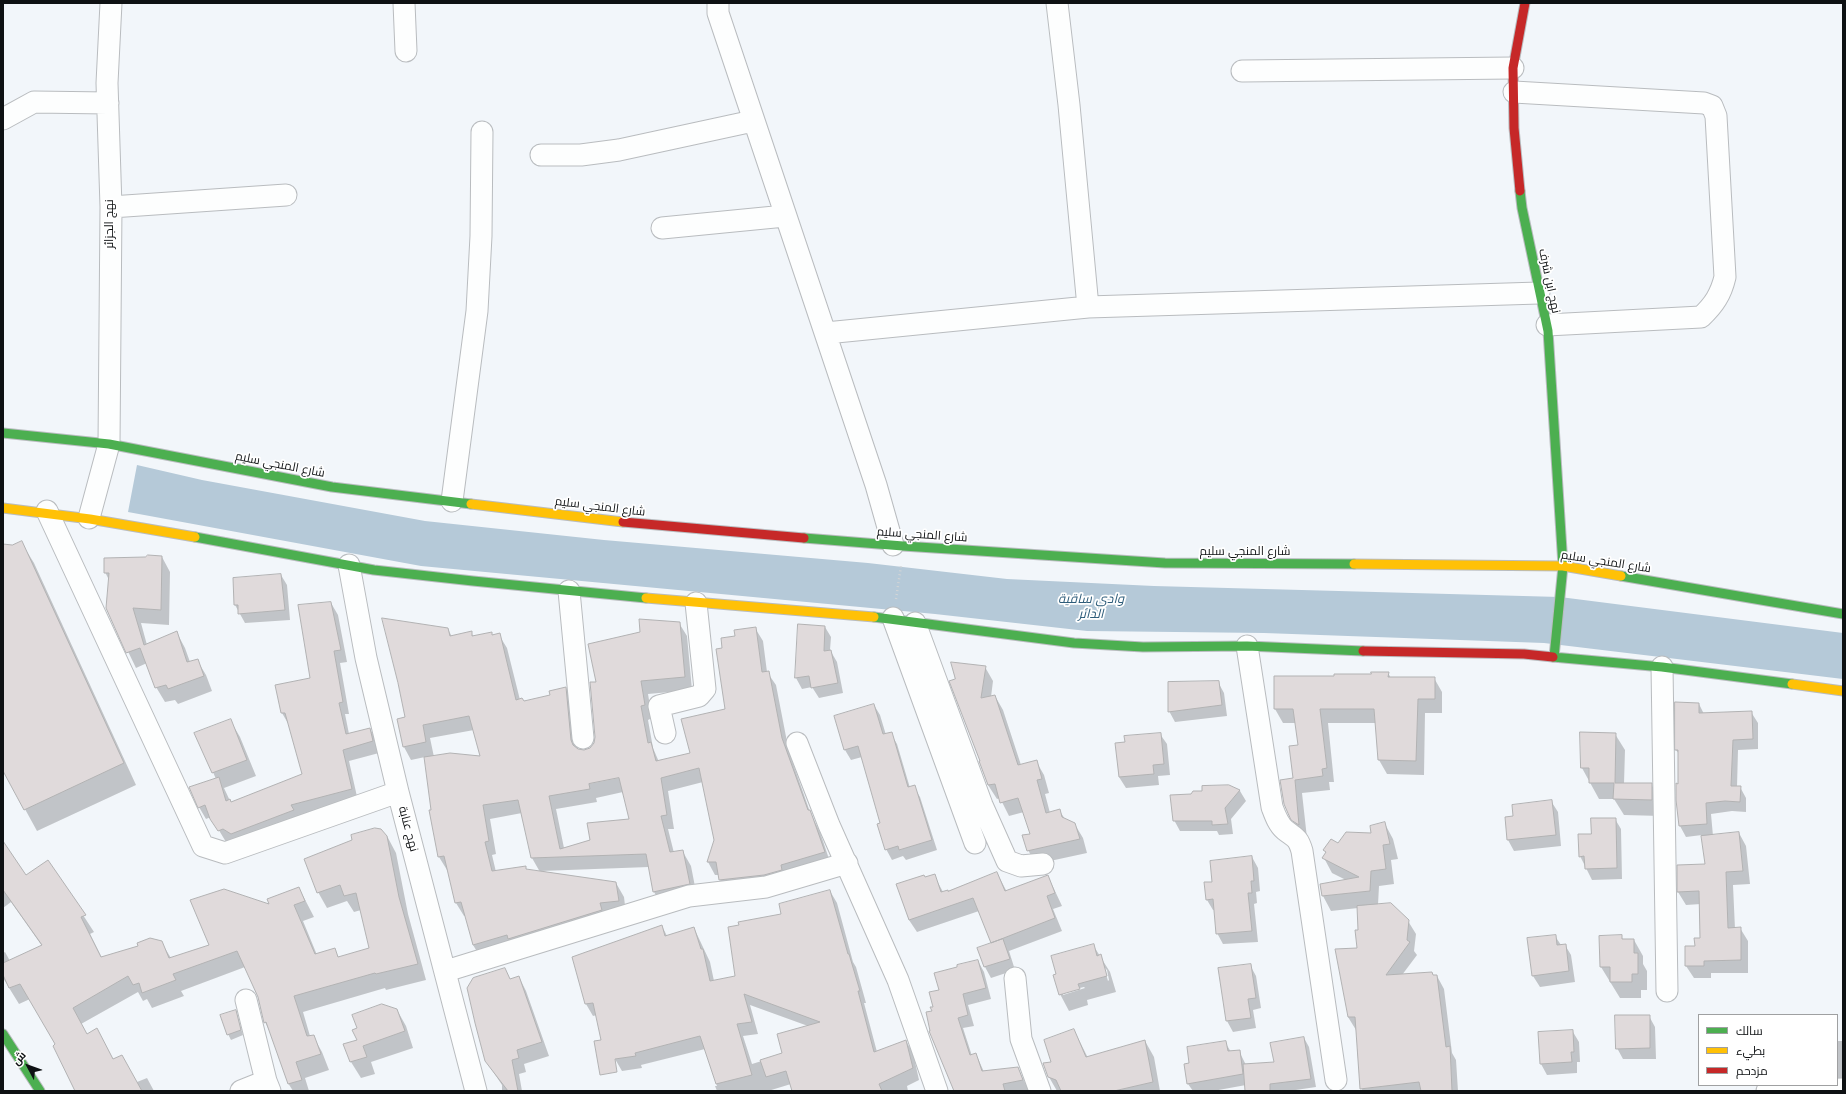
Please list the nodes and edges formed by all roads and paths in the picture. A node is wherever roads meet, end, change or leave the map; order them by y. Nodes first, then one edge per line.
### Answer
1 (111, 3) edge
2 (404, 3) edge
3 (718, 3) edge
4 (1057, 3) edge
5 (1525, 3) edge
6 (406, 51) dead end
7 (1513, 68) junction
8 (1242, 71) dead end
9 (1514, 92) junction
10 (108, 103) junction
11 (3, 119) edge
12 (753, 121) junction
13 (482, 132) dead end
14 (540, 155) dead end
15 (286, 195) dead end
16 (111, 207) junction
17 (785, 216) junction
18 (662, 228) dead end
19 (1538, 293) junction
20 (1088, 307) junction
21 (1546, 325) junction
22 (826, 333) junction
23 (3, 433) edge
24 (109, 444) junction
25 (452, 501) junction
26 (3, 508) edge
27 (47, 512) junction
28 (88, 518) junction
29 (893, 545) junction
30 (349, 565) junction
31 (901, 566) dead end
32 (1563, 566) junction
33 (569, 591) junction
34 (696, 603) junction
35 (894, 611) junction
36 (1843, 611) edge
37 (915, 624) junction
38 (1247, 646) junction
39 (1554, 657) junction
40 (1662, 667) junction
41 (1843, 691) edge
42 (665, 733) dead end
43 (583, 738) dead end
44 (797, 743) dead end
45 (398, 792) junction
46 (975, 843) dead end
47 (847, 863) junction
48 (1043, 864) dead end
49 (446, 971) junction
50 (1015, 978) dead end
51 (1667, 991) dead end
52 (246, 1000) dead end
53 (3, 1034) edge
54 (1336, 1080) dead end
55 (268, 1086) edge
56 (1843, 1089) edge
57 (40, 1091) edge
58 (241, 1091) edge
59 (476, 1091) edge
60 (937, 1091) edge
61 (1040, 1091) edge
62 (1767, 1091) edge

1 - 10 street, نهج الجزائر
2 - 6 street
3 - 12 street
4 - 20 street
5 - 7 main road, نهج ابن شرف
7 - 8 street
7 - 9 main road, نهج ابن شرف
9 - 19 main road, نهج ابن شرف
9 - 21 street
10 - 11 street
10 - 16 street, نهج الجزائر
12 - 14 street
12 - 17 street
13 - 25 street
15 - 16 street
16 - 24 street, نهج الجزائر
17 - 18 street
17 - 22 street
19 - 20 street
19 - 21 main road, نهج ابن شرف
20 - 22 street
21 - 32 main road, نهج ابن شرف
22 - 29 street
23 - 24 main road, شارع المنجي سليم
24 - 25 main road, شارع المنجي سليم
24 - 28 street, نهج الجزائر
25 - 29 main road, شارع المنجي سليم
26 - 27 main road
27 - 28 main road
27 - 45 street
28 - 30 main road
29 - 32 main road, شارع المنجي سليم
30 - 33 main road
30 - 45 street, نهج عنابة
31 - 35 path
32 - 36 main road, شارع المنجي سليم
32 - 39 main road, نهج ابن شرف
33 - 34 main road
33 - 43 street
34 - 35 main road
34 - 42 street
35 - 37 main road
35 - 46 street
37 - 38 main road
37 - 48 street
38 - 39 main road
38 - 54 street
39 - 40 main road
40 - 41 main road
40 - 51 street
44 - 47 street
45 - 49 street, نهج عنابة
47 - 49 street
47 - 60 street
49 - 59 street, نهج عنابة
50 - 61 street
52 - 55 street
53 - 57 main road
55 - 58 street
56 - 62 street

